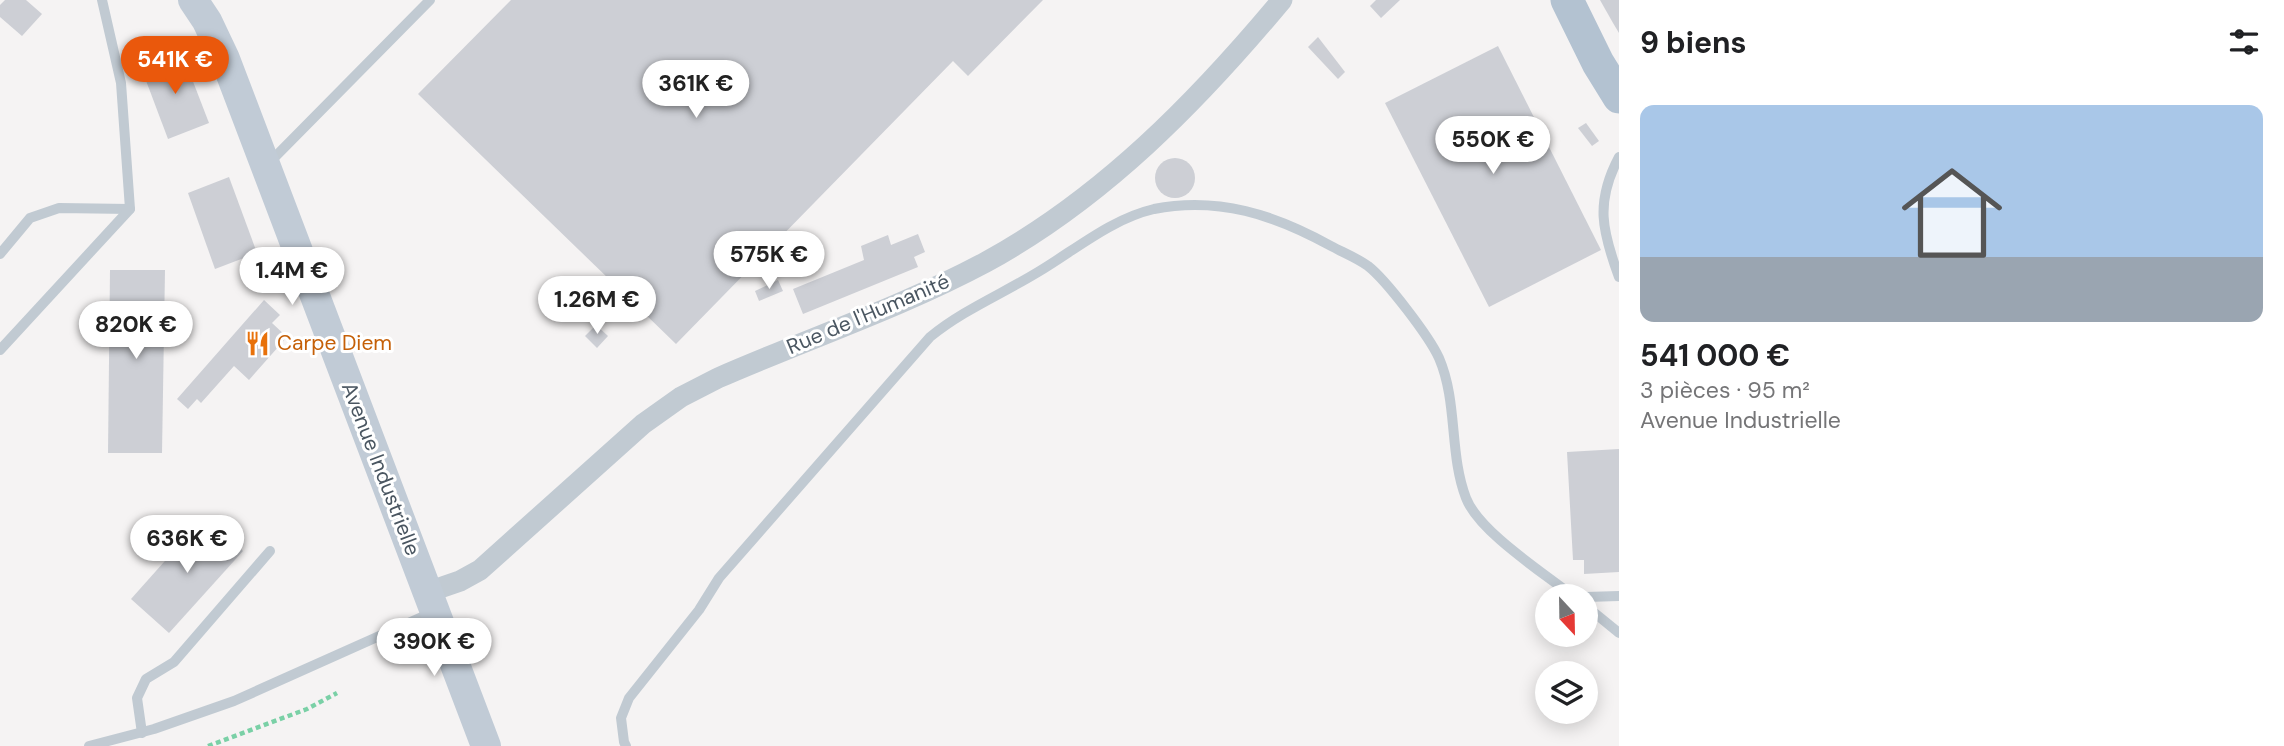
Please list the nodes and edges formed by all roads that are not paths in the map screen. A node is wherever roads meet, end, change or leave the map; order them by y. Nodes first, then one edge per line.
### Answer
1 (102, 0) edge
2 (193, 0) edge
3 (430, 0) edge
4 (1282, 0) edge
5 (1569, 1) edge
6 (1619, 97) edge
7 (1619, 157) edge
8 (266, 166) junction
9 (130, 209) junction
10 (0, 254) edge
11 (1619, 277) edge
12 (0, 350) edge
13 (270, 551) dead end
14 (1558, 584) edge
15 (1619, 596) edge
16 (1598, 597) edge
17 (432, 602) junction
18 (1598, 616) edge
19 (1619, 633) edge
20 (142, 733) junction
21 (89, 746) edge
22 (486, 746) edge
23 (626, 746) edge

1 - 9 lane
2 - 8 street, Avenue Industrielle
3 - 8 lane
4 - 17 street, Rue de l'Humanité
5 - 6 main road
7 - 11 lane
8 - 17 street, Avenue Industrielle
9 - 10 lane
9 - 12 lane
13 - 20 lane
14 - 23 lane
15 - 16 lane
17 - 20 lane
17 - 22 street, Avenue Industrielle
18 - 19 lane
20 - 21 lane

